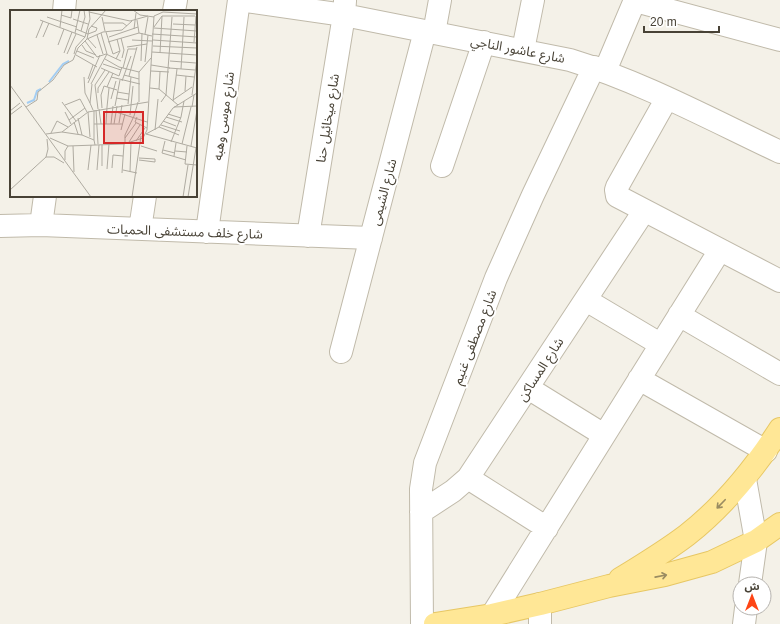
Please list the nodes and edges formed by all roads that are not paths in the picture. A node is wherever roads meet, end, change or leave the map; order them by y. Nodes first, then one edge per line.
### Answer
1 (65, 0) edge
2 (176, 0) edge
3 (239, 0) edge
4 (440, 0) edge
5 (533, 0) edge
6 (635, 1) edge
7 (344, 8) edge
8 (64, 10) edge
9 (174, 10) edge
10 (430, 32) junction
11 (780, 40) edge
12 (484, 42) junction
13 (523, 50) junction
14 (599, 69) junction
15 (667, 98) junction
16 (780, 152) edge
17 (442, 166) dead end
18 (45, 197) edge
19 (145, 197) edge
20 (644, 211) junction
21 (41, 225) junction
22 (0, 226) edge
23 (140, 229) junction
24 (207, 232) junction
25 (308, 236) junction
26 (371, 238) junction
27 (720, 250) junction
28 (780, 281) edge
29 (586, 300) junction
30 (678, 316) junction
31 (660, 344) junction
32 (341, 352) dead end
33 (780, 374) edge
34 (639, 379) junction
35 (528, 388) junction
36 (780, 429) edge
37 (604, 436) junction
38 (766, 451) junction
39 (468, 478) junction
40 (745, 478) junction
41 (421, 512) junction
42 (780, 524) edge
43 (546, 528) junction
44 (756, 541) junction
45 (751, 576) edge
46 (609, 586) junction
47 (540, 614) edge
48 (492, 616) junction
49 (422, 624) edge
50 (435, 624) edge

1 - 8 street
2 - 9 street
3 - 7 street, شارع عاشور الناجي
3 - 24 street, شارع موسى وهبه
4 - 10 street, شارع الشيمى
5 - 13 street
6 - 11 street
6 - 14 street, شارع مصطفى غنيم
7 - 10 street, شارع عاشور الناجي
7 - 25 street, شارع ميخائيل حنا
10 - 12 street, شارع عاشور الناجي
10 - 26 street, شارع الشيمى
12 - 13 street, شارع عاشور الناجي
12 - 17 street
13 - 14 street, شارع عاشور الناجي
14 - 15 street, شارع عاشور الناجي
14 - 41 street, شارع مصطفى غنيم
15 - 16 street, شارع عاشور الناجي
15 - 20 street
18 - 21 street
19 - 23 street
20 - 27 street
20 - 29 street, شارع المساكن
21 - 22 street, شارع خلف مستشفى الحميات
21 - 23 street, شارع خلف مستشفى الحميات
23 - 24 street, شارع خلف مستشفى الحميات
24 - 25 street, شارع خلف مستشفى الحميات
25 - 26 street, شارع خلف مستشفى الحميات
26 - 32 street, شارع الشيمى
27 - 28 street
27 - 30 street
29 - 31 street
29 - 35 street, شارع المساكن
30 - 31 street
30 - 33 street
31 - 34 street
34 - 37 street
34 - 38 street
35 - 37 street
35 - 39 street, شارع المساكن
36 - 38 main road
37 - 43 street
38 - 40 main road
39 - 41 street, شارع المساكن
39 - 43 street
40 - 44 street
40 -> 46 main road
41 - 49 street, شارع مصطفى غنيم
42 - 44 main road
43 - 48 street
44 - 45 street
46 -> 44 main road
46 - 47 main road
47 - 48 main road
48 - 50 main road

